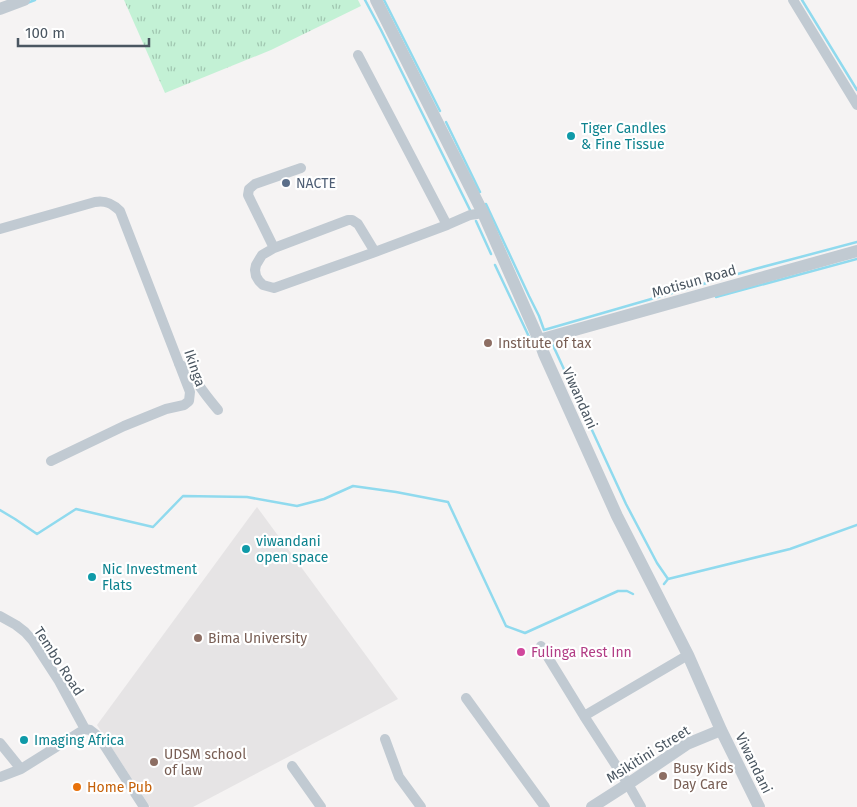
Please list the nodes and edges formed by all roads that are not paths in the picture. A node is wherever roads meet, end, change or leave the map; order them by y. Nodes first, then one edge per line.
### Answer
1 (376, 0) edge
2 (793, 0) edge
3 (19, 1) edge
4 (0, 9) edge
5 (358, 55) dead end
6 (857, 106) edge
7 (301, 168) dead end
8 (483, 213) junction
9 (447, 225) junction
10 (0, 229) edge
11 (274, 248) junction
12 (857, 251) edge
13 (375, 252) junction
14 (539, 340) junction
15 (179, 364) junction
16 (218, 410) dead end
17 (51, 461) dead end
18 (0, 616) edge
19 (542, 646) dead end
20 (688, 655) junction
21 (466, 698) dead end
22 (584, 716) junction
23 (85, 729) junction
24 (722, 730) junction
25 (384, 740) dead end
26 (0, 743) edge
27 (292, 766) dead end
28 (21, 769) junction
29 (0, 777) edge
30 (628, 784) junction
31 (144, 807) edge
32 (321, 807) edge
33 (421, 807) edge
34 (545, 807) edge
35 (592, 807) edge
36 (641, 807) edge
37 (759, 807) edge

1 - 8 street, Viwandani
2 - 6 street
3 - 4 street
5 - 9 street
7 - 11 street
8 - 9 street
8 - 14 street, Viwandani
9 - 13 street
10 - 15 street, Ikinga
11 - 13 street
11 - 13 street
12 - 14 street, Motisun Road
14 - 20 street, Viwandani
15 - 16 street
15 - 17 street, Ikinga
18 - 23 street, Tembo Road
19 - 22 street
20 - 22 street
20 - 24 street, Viwandani
21 - 34 street
22 - 30 street
23 - 28 street
23 - 31 street
24 - 30 street, Msikitini Street
24 - 37 street, Viwandani
25 - 33 street
26 - 28 street
27 - 32 street
28 - 29 street
30 - 35 street, Msikitini Street
30 - 36 street

